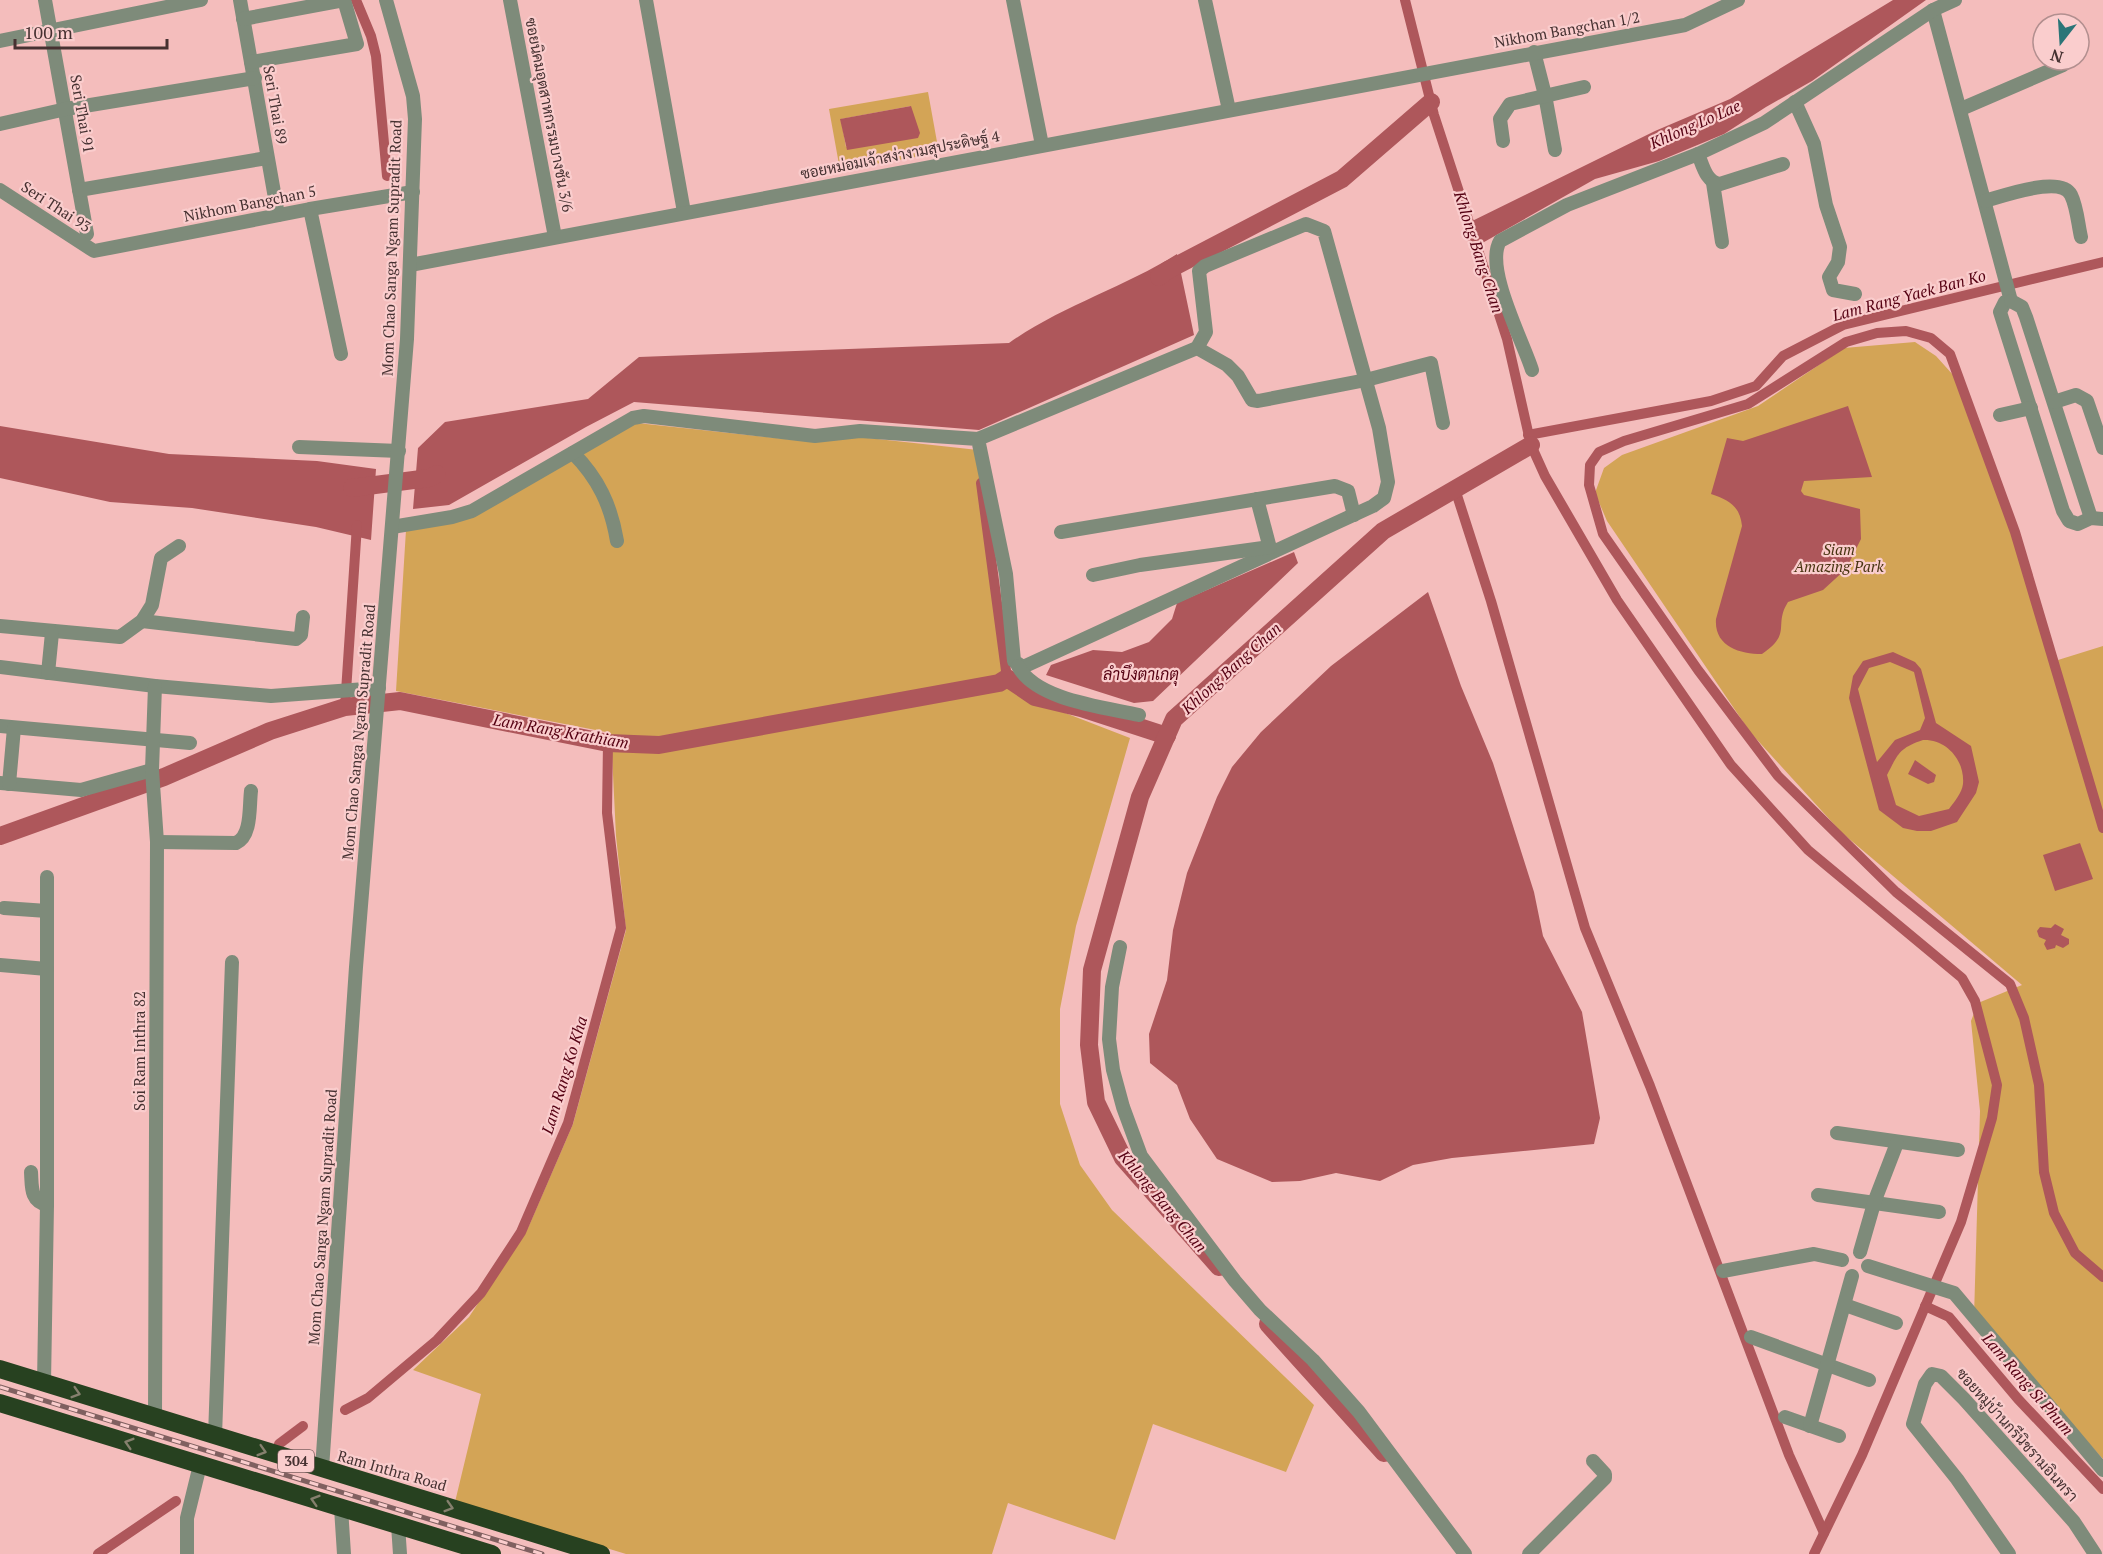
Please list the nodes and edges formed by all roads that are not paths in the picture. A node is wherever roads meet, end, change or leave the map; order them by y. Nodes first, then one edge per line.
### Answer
1 (45, 0) edge
2 (201, 0) edge
3 (240, 0) edge
4 (386, 0) edge
5 (510, 0) edge
6 (646, 0) edge
7 (1013, 0) edge
8 (1205, 0) edge
9 (1738, 0) edge
10 (1955, 0) edge
11 (290, 5) edge
12 (1933, 10) junction
13 (243, 19) junction
14 (50, 33) junction
15 (0, 41) edge
16 (1534, 52) junction
17 (251, 62) junction
18 (2047, 72) edge
19 (255, 78) junction
20 (1397, 78) joint
21 (1584, 87) dead end
22 (1545, 95) junction
23 (1796, 102) junction
24 (66, 109) junction
25 (1961, 109) junction
26 (1229, 110) junction
27 (0, 124) edge
28 (1503, 141) dead end
29 (1042, 145) junction
30 (1555, 150) dead end
31 (1698, 154) junction
32 (267, 158) junction
33 (1784, 164) dead end
34 (1713, 183) junction
35 (0, 190) edge
36 (79, 190) junction
37 (413, 192) junction
38 (1985, 201) junction
39 (310, 209) junction
40 (684, 212) junction
41 (278, 215) junction
42 (87, 234) dead end
43 (555, 237) junction
44 (2081, 237) dead end
45 (1722, 242) dead end
46 (94, 251) joint
47 (410, 265) junction
48 (1855, 294) dead end
49 (2009, 296) junction
50 (1197, 348) junction
51 (341, 354) dead end
52 (1532, 370) dead end
53 (1366, 380) junction
54 (2054, 402) junction
55 (2031, 408) junction
56 (2000, 415) dead end
57 (1443, 423) dead end
58 (978, 440) junction
59 (299, 447) dead end
60 (2103, 448) edge
61 (573, 453) junction
62 (398, 455) junction
63 (1257, 499) junction
64 (1354, 515) junction
65 (2097, 519) edge
66 (393, 520) junction
67 (1061, 532) dead end
68 (618, 541) dead end
69 (179, 546) dead end
70 (1270, 550) junction
71 (1093, 575) dead end
72 (303, 617) dead end
73 (142, 621) junction
74 (0, 626) edge
75 (52, 633) junction
76 (1018, 666) junction
77 (0, 667) edge
78 (48, 673) junction
79 (155, 686) junction
80 (379, 692) junction
81 (1139, 715) dead end
82 (0, 726) edge
83 (15, 728) junction
84 (153, 742) junction
85 (190, 744) dead end
86 (152, 770) junction
87 (4, 783) edge
88 (250, 791) dead end
89 (157, 842) junction
90 (47, 877) dead end
91 (4, 908) dead end
92 (47, 911) junction
93 (1120, 947) dead end
94 (232, 962) dead end
95 (0, 965) edge
96 (47, 969) junction
97 (1837, 1133) dead end
98 (1897, 1143) junction
99 (1958, 1150) dead end
100 (31, 1172) dead end
101 (1818, 1195) dead end
102 (1874, 1202) junction
103 (47, 1205) junction
104 (1940, 1212) dead end
105 (1860, 1252) junction
106 (1842, 1260) junction
107 (1868, 1266) junction
108 (1723, 1271) dead end
109 (1852, 1276) junction
110 (1845, 1305) junction
111 (1896, 1323) dead end
112 (1751, 1337) dead end
113 (1828, 1365) junction
114 (0, 1369) edge
115 (1869, 1380) dead end
116 (44, 1383) junction
117 (0, 1403) edge
118 (155, 1417) junction
119 (1785, 1417) dead end
120 (1810, 1426) junction
121 (215, 1436) junction
122 (1839, 1436) dead end
123 (1593, 1461) dead end
124 (200, 1464) junction
125 (322, 1469) junction
126 (2103, 1470) edge
127 (341, 1508) junction
128 (398, 1525) junction
129 (587, 1552) edge
130 (188, 1554) edge
131 (344, 1554) edge
132 (400, 1554) edge
133 (492, 1554) edge
134 (1465, 1554) edge
135 (1529, 1554) edge
136 (2009, 1554) edge
137 (2095, 1554) edge

1 - 14 street, Seri Thai 91
2 - 14 street
3 - 13 street, Seri Thai 89
4 - 37 street, Mom Chao Sanga Ngam Supradit Road
5 - 43 street, ซอยนิคมอุตสาหกรรมบางชัน 3/6
6 - 40 street
7 - 29 street
8 - 26 street
9 - 16 street, Nikhom Bangchan 1/2
10 - 12 street
11 - 13 street
11 - 17 street
12 - 23 street
12 - 25 street
13 - 17 street, Seri Thai 89
14 - 15 street
14 - 24 street, Seri Thai 91
16 - 20 street, Nikhom Bangchan 1/2
16 - 22 street
17 - 19 street, Seri Thai 89
18 - 25 street
19 - 24 street
19 - 32 street, Seri Thai 89
20 - 26 street, ซอยหม่อมเจ้าสง่างามสุประดิษฐ์ 4
21 - 22 street
22 - 28 street
22 - 30 street
23 - 31 street
23 - 48 street
24 - 27 street
24 - 36 street, Seri Thai 91
25 - 38 street
26 - 29 street, ซอยหม่อมเจ้าสง่างามสุประดิษฐ์ 4
29 - 40 street, ซอยหม่อมเจ้าสง่างามสุประดิษฐ์ 4
31 - 34 street
31 - 52 street
32 - 36 street
32 - 41 street, Seri Thai 89
33 - 34 street
34 - 45 street
35 - 46 street, Seri Thai 93
36 - 42 street, Seri Thai 91
37 - 39 street, Nikhom Bangchan 5
37 - 47 street, Mom Chao Sanga Ngam Supradit Road
38 - 44 street
38 - 49 street
39 - 41 street, Nikhom Bangchan 5
39 - 51 street
40 - 43 street, ซอยหม่อมเจ้าสง่างามสุประดิษฐ์ 4
41 - 46 street, Nikhom Bangchan 5
43 - 47 street, ซอยหม่อมเจ้าสง่างามสุประดิษฐ์ 4
47 - 62 street, Mom Chao Sanga Ngam Supradit Road
49 - 54 street
49 - 55 street
50 - 53 street
50 - 53 street
50 - 58 street
53 - 57 street
53 - 64 street
54 - 60 street
54 - 65 street
55 - 56 street
55 - 65 street
58 - 61 street
58 - 76 street
59 - 62 street
61 - 66 street
61 - 68 street
62 - 66 street, Mom Chao Sanga Ngam Supradit Road
63 - 64 street
63 - 67 street
63 - 70 street
64 - 70 street
66 - 80 street, Mom Chao Sanga Ngam Supradit Road
69 - 73 street
70 - 71 street
70 - 76 street
72 - 73 street
73 - 75 street
74 - 75 street
75 - 78 street
76 - 81 street
77 - 78 street
78 - 79 street
79 - 80 street
79 - 84 street, Soi Ram Inthra 82
80 - 125 street, Mom Chao Sanga Ngam Supradit Road
82 - 83 street
83 - 84 street
83 - 87 street
84 - 85 street
84 - 86 street, Soi Ram Inthra 82
86 - 87 street
86 - 89 street, Soi Ram Inthra 82
88 - 89 street
89 - 118 street, Soi Ram Inthra 82
90 - 92 street
91 - 92 street
92 - 96 street
93 - 134 street
94 - 121 street
95 - 96 street
96 - 103 street
97 - 98 street
98 - 99 street
98 - 102 street
100 - 103 street
101 - 102 street
102 - 104 street
102 - 105 street
103 - 116 street
105 - 106 street
105 - 107 street
106 - 108 street
106 - 109 street
107 - 109 street
107 - 126 street
109 - 110 street
110 - 111 street
110 - 113 street
112 - 113 street
113 - 115 street
113 - 120 street
114 - 116 highway, Ram Inthra Road / 304
116 -> 118 highway, Ram Inthra Road / 304
124 -> 117 highway, 304
118 - 121 highway, Ram Inthra Road / 304
119 - 120 street
120 - 122 street
121 -> 125 highway, Ram Inthra Road / 304
123 - 135 street
127 -> 124 highway, 304
124 - 130 street
125 -> 129 highway, Ram Inthra Road / 304
127 - 128 highway, 304
127 - 131 street
128 - 132 street
128 - 133 highway, 304
136 - 137 street, ซอยหมู่บ้านกรีนิชรามอินทรา

